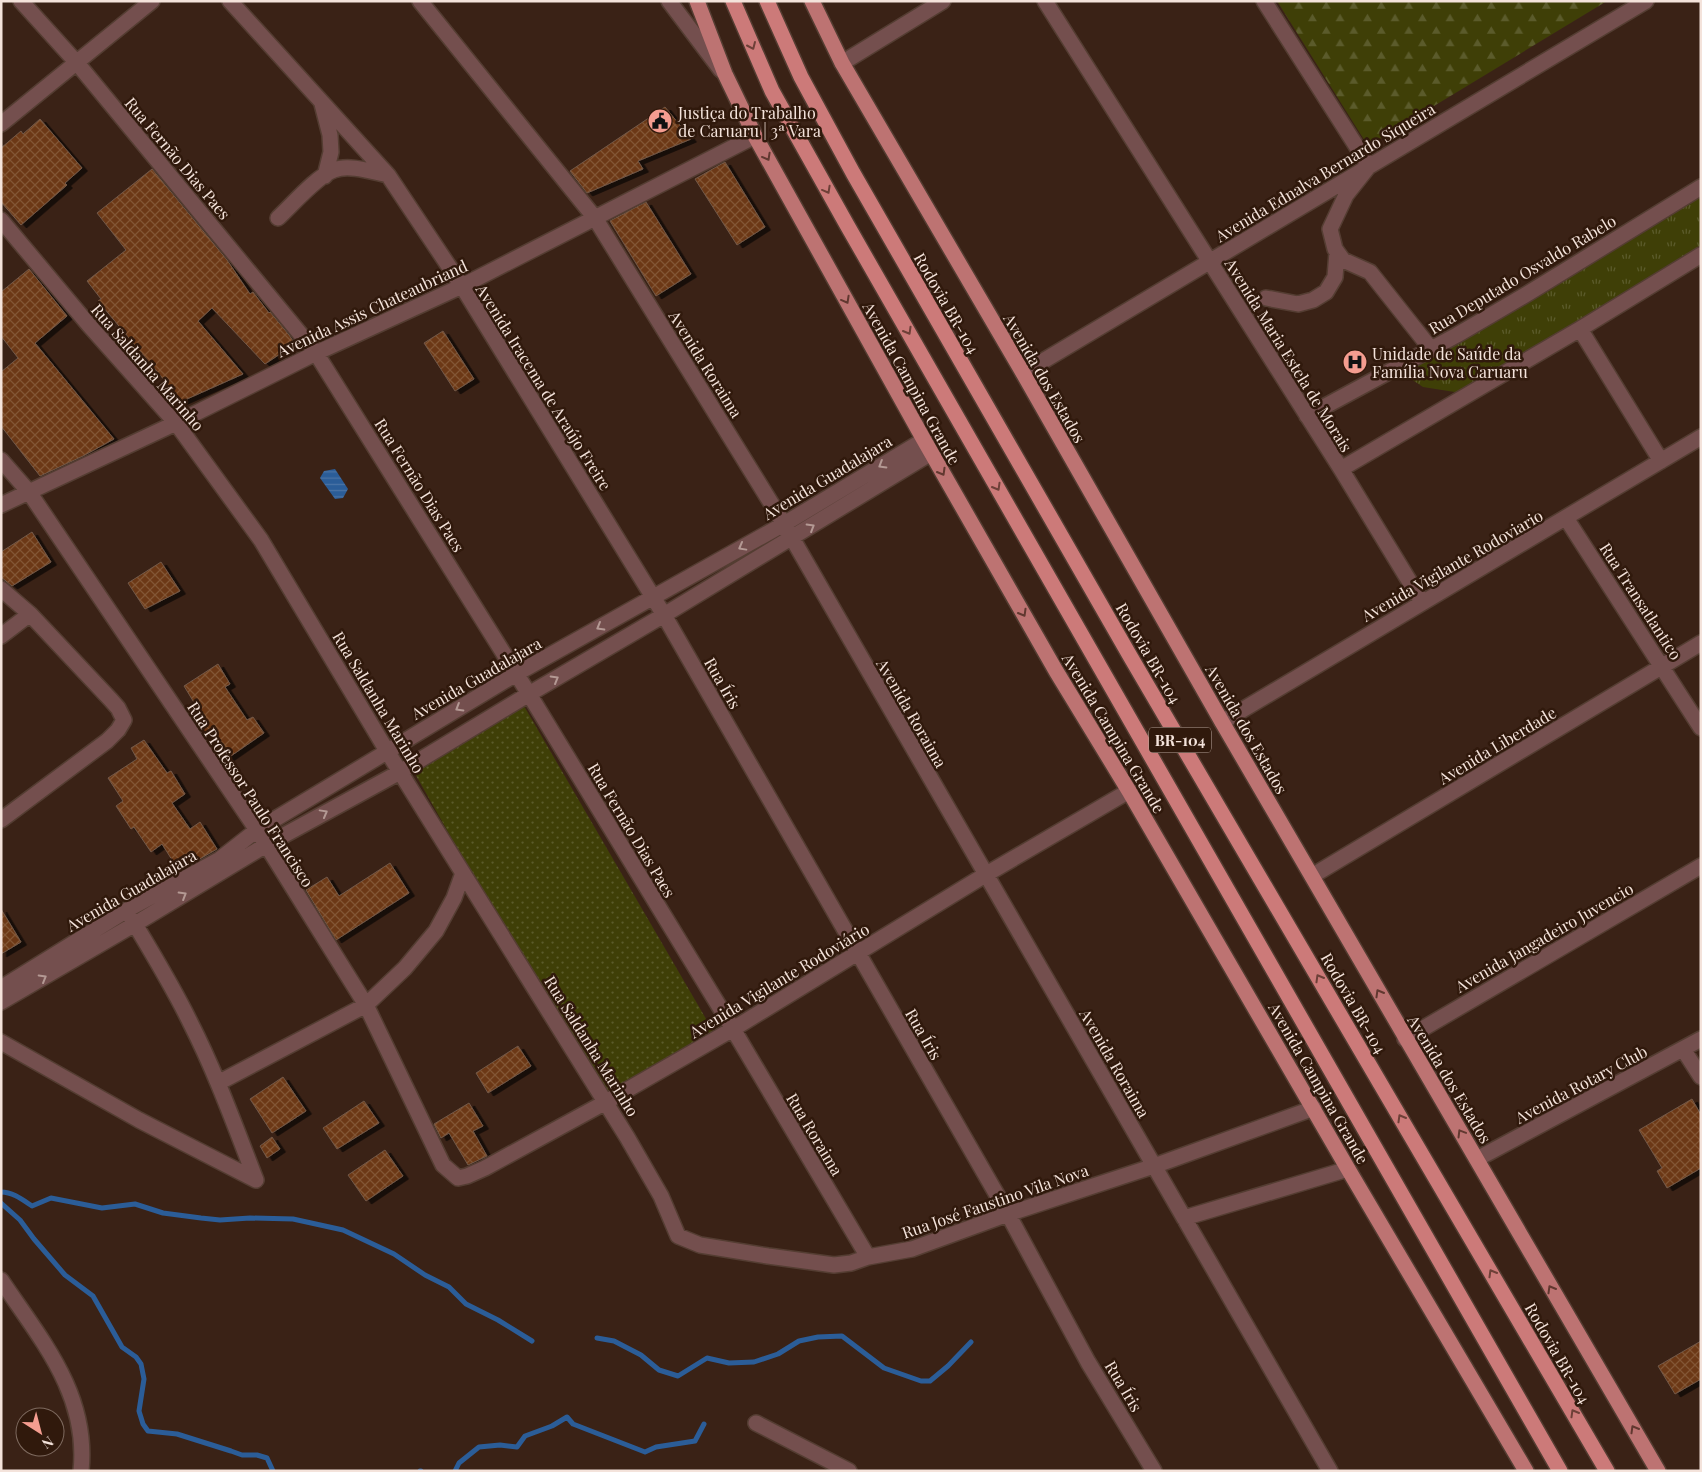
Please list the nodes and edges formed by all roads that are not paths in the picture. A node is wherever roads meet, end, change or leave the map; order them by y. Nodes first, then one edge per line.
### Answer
1 (20, 1) edge
2 (152, 1) edge
3 (230, 1) edge
4 (420, 1) edge
5 (669, 1) edge
6 (697, 1) edge
7 (732, 1) edge
8 (767, 1) edge
9 (812, 1) edge
10 (943, 1) edge
11 (1045, 1) edge
12 (1264, 1) edge
13 (1646, 1) edge
14 (77, 63) junction
15 (842, 63) junction
16 (725, 74) junction
17 (321, 101) junction
18 (1, 124) edge
19 (755, 136) junction
20 (1369, 166) junction
21 (388, 175) junction
22 (325, 176) junction
23 (1701, 187) edge
24 (278, 218) dead end
25 (595, 218) junction
26 (1, 220) edge
27 (1337, 252) junction
28 (1701, 255) edge
29 (1208, 261) junction
30 (462, 286) junction
31 (1266, 298) dead end
32 (1580, 329) junction
33 (1431, 349) junction
34 (316, 352) junction
35 (1023, 373) junction
36 (1307, 416) junction
37 (176, 423) junction
38 (1701, 436) edge
39 (927, 447) junction
40 (1, 460) edge
41 (1661, 461) junction
42 (1341, 469) junction
43 (29, 492) junction
44 (1, 505) edge
45 (1566, 518) junction
46 (784, 524) junction
47 (792, 538) junction
48 (1, 589) edge
49 (653, 597) junction
50 (1422, 602) junction
51 (30, 614) junction
52 (664, 615) junction
53 (1, 636) edge
54 (1701, 643) edge
55 (1662, 666) junction
56 (516, 674) junction
57 (529, 694) junction
58 (1222, 722) junction
59 (1701, 728) edge
60 (387, 751) junction
61 (400, 772) junction
62 (1129, 791) junction
63 (1, 820) edge
64 (257, 830) junction
65 (266, 845) junction
66 (1701, 866) edge
67 (464, 873) junction
68 (985, 875) junction
69 (1312, 876) junction
70 (127, 910) junction
71 (135, 924) junction
72 (857, 954) junction
73 (1, 988) edge
74 (1, 1002) edge
75 (366, 1005) junction
76 (733, 1029) junction
77 (1405, 1039) junction
78 (1701, 1039) edge
79 (1, 1042) edge
80 (1683, 1049) junction
81 (1701, 1077) edge
82 (218, 1083) junction
83 (606, 1102) junction
84 (1314, 1108) junction
85 (1477, 1159) junction
86 (443, 1165) joint
87 (1154, 1166) junction
88 (1348, 1169) junction
89 (1008, 1214) junction
90 (1184, 1218) junction
91 (678, 1236) joint
92 (868, 1257) junction
93 (1, 1280) edge
94 (756, 1423) dead end
95 (81, 1471) edge
96 (849, 1471) edge
97 (1154, 1471) edge
98 (1330, 1471) edge
99 (1526, 1471) edge
100 (1560, 1471) edge
101 (1607, 1471) edge
102 (1658, 1471) edge

1 - 14 street, Rua Fernão Dias Paes
2 - 14 street
3 - 17 street, Avenida Iracema de Araújo Freire
4 - 25 street, Avenida Roraima
5 - 16 street
6 - 16 main road, Avenida Campina Grande
7 -> 100 highway, BR-104
101 -> 8 highway, Rodovia BR-104 / BR-104
9 - 15 main road, Avenida dos Estados
10 - 15 street
11 - 29 street, Avenida Maria Estela de Morais
12 - 20 street
13 - 20 street, Avenida Ednalva Bernardo Siqueira
14 - 18 street
14 - 34 street, Rua Fernão Dias Paes
15 - 35 main road, Avenida dos Estados
16 - 19 main road, Avenida Campina Grande
17 - 21 street, Avenida Iracema de Araújo Freire
17 - 22 street
19 - 25 street, Avenida Assis Chateaubriand
19 -> 39 main road, Avenida Campina Grande
20 - 27 street
20 - 29 street, Avenida Ednalva Bernardo Siqueira
21 - 22 street
21 - 30 street, Avenida Iracema de Araújo Freire
22 - 24 street
23 - 33 street, Rua Deputado Osvaldo Rabelo
25 - 30 street, Avenida Assis Chateaubriand
25 - 46 street, Avenida Roraima
26 - 37 street, Rua Saldanha Marinho
27 - 31 street
27 - 33 street
28 - 32 street
29 - 35 street, Avenida Ednalva Bernardo Siqueira
29 - 36 street, Avenida Maria Estela de Morais
30 - 34 street, Avenida Assis Chateaubriand
30 - 49 street, Avenida Iracema de Araújo Freire
32 - 41 street
32 - 42 street
33 - 36 street, Rua Deputado Osvaldo Rabelo
34 - 37 street, Avenida Assis Chateaubriand
34 - 56 street, Rua Fernão Dias Paes
35 - 58 main road, Avenida dos Estados
36 - 42 street, Avenida Maria Estela de Morais
37 - 43 street, Avenida Assis Chateaubriand
37 - 60 street, Rua Saldanha Marinho
38 - 41 street, Avenida Vigilante Rodoviario
39 -> 46 street, Avenida Guadalajara
47 -> 39 street
39 -> 62 main road, Avenida Campina Grande
40 - 43 street, Rua Professor Paulo Francisco
41 - 45 street, Avenida Vigilante Rodoviario
42 - 50 street, Avenida Maria Estela de Morais
43 - 44 street, Avenida Assis Chateaubriand
43 - 64 street, Rua Professor Paulo Francisco
45 - 50 street, Avenida Vigilante Rodoviario
45 - 55 street, Rua Transatlantico
46 - 47 street, Avenida Roraima
46 -> 49 street, Avenida Guadalajara
47 - 52 street
47 - 68 street, Avenida Roraima
48 - 51 street
49 - 52 street, Avenida Iracema de Araújo Freire
49 -> 56 street, Avenida Guadalajara
50 - 58 street, Avenida Vigilante Rodoviario
51 - 53 street
51 - 63 street
57 -> 52 street
52 - 72 street, Rua Íris
54 - 55 street, Avenida Liberdade
55 - 59 street, Rua Transatlantico
55 - 69 street, Avenida Liberdade
56 - 57 street, Rua Fernão Dias Paes
56 -> 60 street, Avenida Guadalajara
57 - 61 street
57 - 76 street, Rua Fernão Dias Paes
58 - 69 main road, Avenida dos Estados
60 - 61 street, Rua Saldanha Marinho
60 - 64 street, Avenida Guadalajara
65 -> 61 street
61 - 67 street, Rua Saldanha Marinho
62 - 68 street, Avenida Vigilante Rodoviário
62 - 84 main road, Avenida Campina Grande
64 - 65 street, Rua Professor Paulo Francisco
64 - 70 street, Avenida Guadalajara
71 -> 65 street
65 - 75 street, Rua Professor Paulo Francisco
66 - 77 street, Avenida Jangadeiro Juvencio
67 - 75 street
67 - 83 street, Rua Saldanha Marinho
68 - 72 street, Avenida Vigilante Rodoviário
68 - 87 street, Avenida Roraima
77 -> 69 main road, Avenida dos Estados
70 - 71 street
70 - 73 street, Avenida Guadalajara
74 -> 71 street
71 - 82 street
72 - 76 street, Avenida Vigilante Rodoviário
72 - 89 street, Rua Íris
75 - 82 street
75 - 86 street, Rua Professor Paulo Francisco
76 - 83 street, Avenida Vigilante Rodoviário
76 - 92 street, Rua Roraima
85 -> 77 main road, Avenida dos Estados
78 - 80 street, Avenida Rotary Club
79 - 82 street
80 - 81 street
80 - 85 street, Avenida Rotary Club
83 - 86 street, Avenida Vigilante Rodoviário
83 - 91 street, Rua Saldanha Marinho
84 - 87 street, Rua José Faustino Vila Nova
84 - 88 main road, Avenida Campina Grande
102 -> 85 main road, Avenida dos Estados
87 - 89 street, Rua José Faustino Vila Nova
87 - 90 street, Avenida Roraima
88 - 90 street
88 - 99 main road, Avenida Campina Grande
89 - 92 street, Rua José Faustino Vila Nova
89 - 97 street, Rua Íris
90 - 98 street, Avenida Roraima
91 - 92 street, Rua José Faustino Vila Nova
93 - 95 street
94 - 96 street

